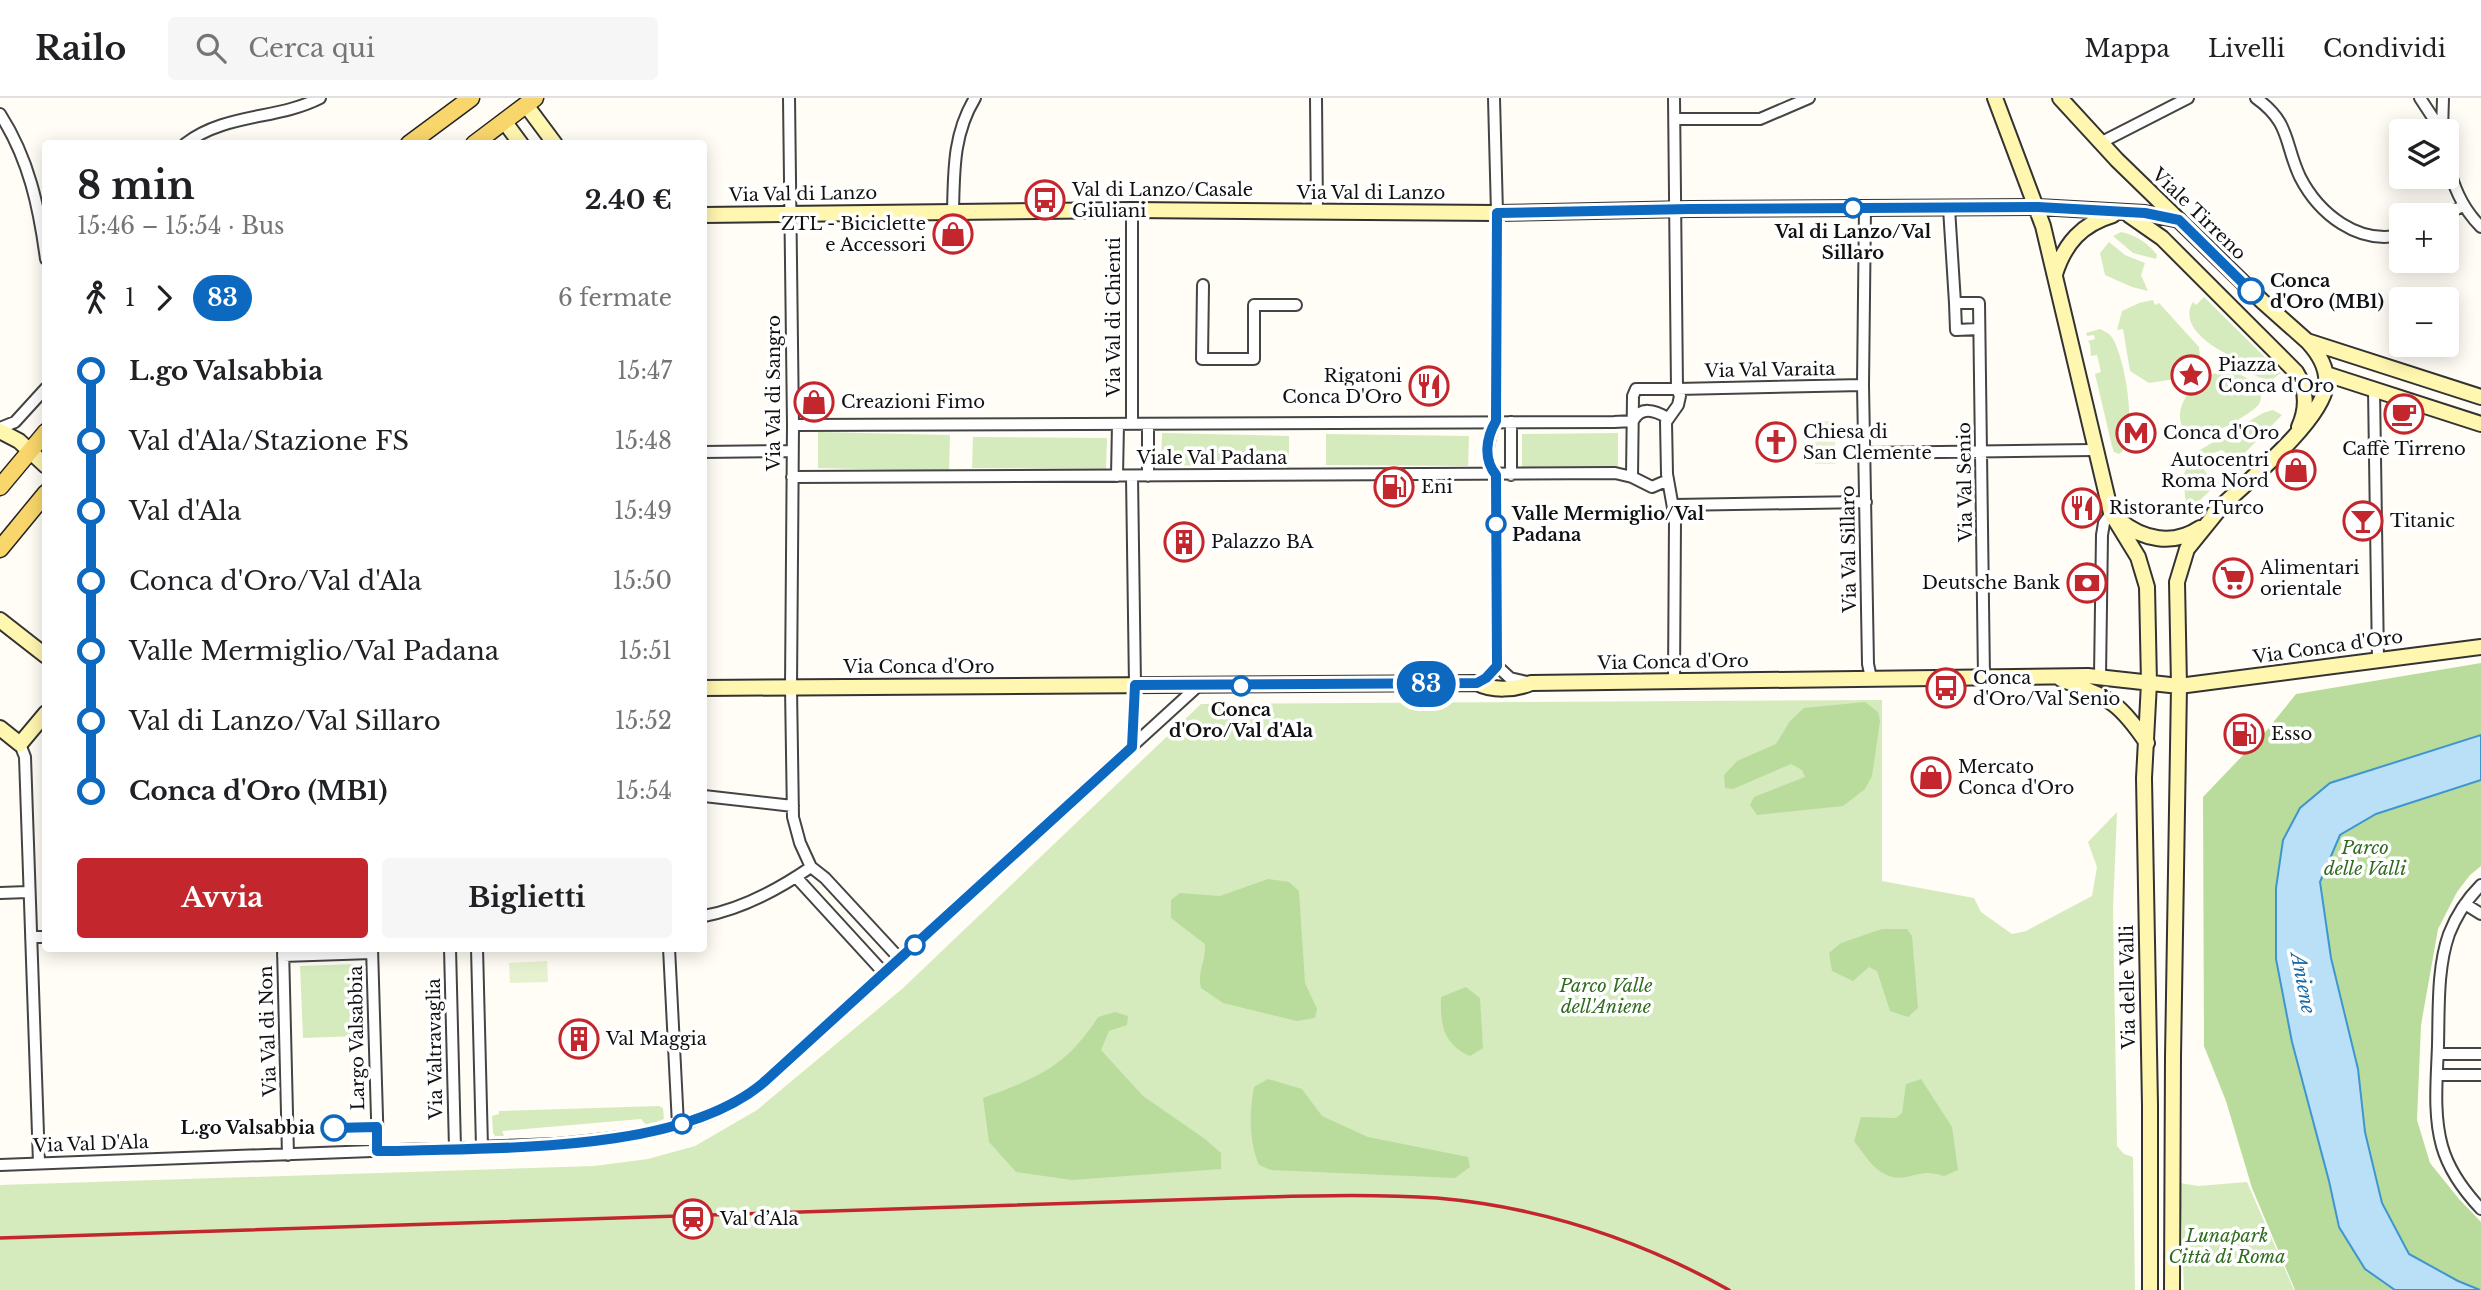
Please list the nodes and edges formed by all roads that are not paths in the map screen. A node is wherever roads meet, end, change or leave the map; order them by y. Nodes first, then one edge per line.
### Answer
1 (320, 98) edge
2 (471, 98) edge
3 (789, 98) edge
4 (975, 98) edge
5 (1316, 98) edge
6 (1494, 98) edge
7 (1674, 98) edge
8 (1809, 98) edge
9 (1995, 98) edge
10 (2060, 98) edge
11 (2188, 98) edge
12 (2256, 98) edge
13 (2420, 98) edge
14 (2444, 98) edge
15 (531, 102) edge
16 (0, 114) edge
17 (1675, 119) junction
18 (2434, 119) edge
19 (2443, 119) edge
20 (504, 121) junction
21 (193, 140) edge
22 (415, 140) edge
23 (479, 140) edge
24 (518, 140) edge
25 (553, 140) edge
26 (2100, 143) junction
27 (2455, 189) edge
28 (2038, 207) junction
29 (1866, 208) junction
30 (1949, 208) junction
31 (2481, 209) edge
32 (1132, 210) junction
33 (1675, 210) junction
34 (2467, 211) junction
35 (953, 212) junction
36 (1317, 212) junction
37 (2459, 212) edge
38 (789, 213) junction
39 (1497, 213) junction
40 (2125, 213) junction
41 (707, 215) edge
42 (2179, 220) junction
43 (2481, 227) edge
44 (42, 234) edge
45 (2389, 237) edge
46 (2055, 274) junction
47 (1203, 285) dead end
48 (1955, 303) junction
49 (1296, 305) dead end
50 (1979, 329) junction
51 (2307, 341) junction
52 (2326, 374) junction
53 (1863, 385) junction
54 (1677, 389) junction
55 (2374, 389) junction
56 (42, 392) edge
57 (2481, 397) edge
58 (1668, 418) junction
59 (1496, 421) junction
60 (1633, 421) junction
61 (1511, 422) junction
62 (1118, 424) junction
63 (1132, 424) junction
64 (1148, 424) junction
65 (2481, 424) edge
66 (793, 425) junction
67 (0, 430) edge
68 (2295, 435) junction
69 (42, 436) edge
70 (30, 450) junction
71 (2094, 450) junction
72 (792, 451) junction
73 (707, 452) edge
74 (1982, 452) junction
75 (1865, 453) junction
76 (42, 462) edge
77 (1496, 475) junction
78 (1511, 475) junction
79 (1117, 476) junction
80 (1132, 476) junction
81 (1148, 476) junction
82 (792, 477) junction
83 (1632, 477) junction
84 (1668, 480) junction
85 (0, 487) edge
86 (42, 498) edge
87 (1866, 502) junction
88 (1674, 505) junction
89 (2221, 507) junction
90 (2111, 513) junction
91 (0, 549) edge
92 (0, 620) edge
93 (2481, 647) edge
94 (42, 653) edge
95 (2378, 660) junction
96 (1497, 666) junction
97 (2100, 676) junction
98 (1984, 677) junction
99 (1871, 678) junction
100 (2057, 678) junction
101 (1674, 681) junction
102 (1477, 683) junction
103 (1531, 683) junction
104 (2149, 683) junction
105 (1135, 685) junction
106 (1198, 686) junction
107 (2179, 686) junction
108 (707, 688) edge
109 (791, 688) junction
110 (42, 718) edge
111 (0, 728) edge
112 (2147, 743) junction
113 (20, 744) junction
114 (1132, 747) junction
115 (707, 796) edge
116 (793, 806) junction
117 (811, 867) junction
118 (796, 877) junction
119 (2481, 885) edge
120 (28, 892) junction
121 (0, 893) edge
122 (2465, 904) junction
123 (707, 914) edge
124 (2481, 914) edge
125 (31, 937) junction
126 (42, 937) edge
127 (283, 952) edge
128 (372, 952) edge
129 (450, 952) edge
130 (477, 952) edge
131 (669, 952) edge
132 (900, 959) junction
133 (884, 973) junction
134 (2438, 1054) junction
135 (2481, 1054) edge
136 (2437, 1075) junction
137 (2481, 1075) edge
138 (678, 1125) junction
139 (482, 1147) junction
140 (455, 1148) junction
141 (377, 1151) junction
142 (288, 1155) junction
143 (38, 1163) junction
144 (0, 1165) edge
145 (2481, 1209) edge
146 (2150, 1290) edge
147 (2172, 1290) edge

1 - 21 street
2 - 22 main road
3 - 38 street, Via Val di Sangro
4 - 35 street
5 - 36 street
6 - 39 street
7 - 17 street
8 - 17 street
9 - 28 street
10 - 26 street, Viale Tirreno
11 - 26 street
12 - 45 street
13 - 18 street
14 - 19 street
15 - 20 main road
15 - 25 street
16 - 44 street
17 - 33 street
20 - 23 main road
20 - 24 street
26 - 42 street, Viale Tirreno
27 - 34 street
28 - 30 street, Via Val di Lanzo
28 - 40 street, Via Val di Lanzo
28 - 46 street
29 - 30 street, Via Val di Lanzo
29 - 33 street, Via Val di Lanzo
29 - 53 street, Via Val Sillaro
30 - 48 street
31 - 34 street
32 - 35 street, Via Val di Lanzo
32 - 36 street, Via Val di Lanzo
32 - 63 street, Via Val di Chienti
33 - 39 street, Via Val di Lanzo
33 - 54 street
34 - 37 street
34 - 43 street
35 - 38 street, Via Val di Lanzo
36 - 39 street, Via Val di Lanzo
38 - 41 street, Via Val di Lanzo
38 - 66 street, Via Val di Sangro
39 - 59 street
40 - 42 street, Via Val di Lanzo
40 - 46 street
40 - 68 street
42 - 51 street, Viale Tirreno
46 - 71 street
47 - 49 street
48 - 50 street, Via Val Senio
48 - 50 street
50 - 74 street, Via Val Senio
51 - 52 street
51 - 57 street, Viale Tirreno
52 - 55 street
52 - 68 street
53 - 54 street, Via Val Varaita
53 - 75 street, Via Val Sillaro
54 - 58 street
54 - 60 street, Via Val Varaita
55 - 65 street
55 - 95 street
56 - 67 street
58 - 60 street, Viale Val Padana
58 - 84 street
59 - 61 street, Viale Val Padana
59 - 64 street, Viale Val Padana
59 - 77 street
60 - 61 street, Viale Val Padana
60 - 83 street
61 - 78 street
62 - 63 street, Viale Val Padana
62 - 66 street, Viale Val Padana
62 - 79 street
63 - 64 street, Viale Val Padana
64 - 81 street
66 - 72 street, Via Val di Sangro
67 - 70 street
68 - 89 street
69 - 70 main road
70 - 76 street
70 - 85 main road
71 - 74 street
71 - 90 street
72 - 73 street
72 - 82 street, Via Val di Sangro
74 - 75 street
74 - 98 street, Via Val Senio
75 - 87 street, Via Val Sillaro
77 - 78 street, Viale Val Padana
77 - 81 street, Viale Val Padana
77 - 96 street
78 - 83 street, Viale Val Padana
79 - 80 street, Viale Val Padana
79 - 82 street, Viale Val Padana
80 - 81 street, Viale Val Padana
80 - 105 street
82 - 109 street, Via Val di Sangro
83 - 84 street, Viale Val Padana
84 - 88 street
86 - 91 main road
87 - 88 street
87 - 99 street, Via Val Sillaro
88 - 101 street
89 - 90 street
89 - 107 street
90 - 97 street
90 - 104 street
92 - 94 street
93 - 95 street, Via Conca d'Oro
95 - 107 street, Via Conca d'Oro
96 - 102 street
96 - 103 street
97 - 100 street, Via Conca d'Oro
97 - 104 street, Via Conca d'Oro
98 - 99 street, Via Conca d'Oro
98 - 100 street, Via Conca d'Oro
99 - 101 street, Via Conca d'Oro
100 - 112 street
101 - 103 street, Via Conca d'Oro
102 - 103 street, Via Conca d'Oro
102 - 106 street, Via Conca d'Oro
104 - 107 street
104 - 112 street, Via delle Valli
105 - 106 street, Via Conca d'Oro
105 - 109 street, Via Conca d'Oro
105 - 114 street
106 - 114 street, Via Val D'Ala
107 - 147 street
108 - 109 street, Via Conca d'Oro
109 - 116 street, Via Val di Sangro
110 - 113 street
111 - 113 street
112 - 146 street, Via delle Valli
113 - 120 street
114 - 132 street, Via Val D'Ala
115 - 116 street
116 - 117 street, Via Val di Sangro
117 - 118 street
117 - 132 street
118 - 123 street
118 - 133 street
119 - 122 street
120 - 121 street
120 - 125 street
122 - 124 street
122 - 134 street
125 - 126 street
125 - 143 street
127 - 142 street, Via Val di Non
128 - 141 street, Largo Valsabbia
129 - 140 street, Via Valtravaglia
130 - 139 street
131 - 138 street
132 - 133 street, Via Val D'Ala
133 - 138 street, Via Val D'Ala
134 - 135 street
134 - 136 street
136 - 137 street
136 - 145 street
138 - 139 street, Via Val D'Ala
139 - 140 street, Via Val D'Ala
140 - 141 street, Via Val D'Ala
141 - 142 street, Via Val D'Ala
142 - 143 street, Via Val D'Ala
143 - 144 street, Via Val D'Ala

